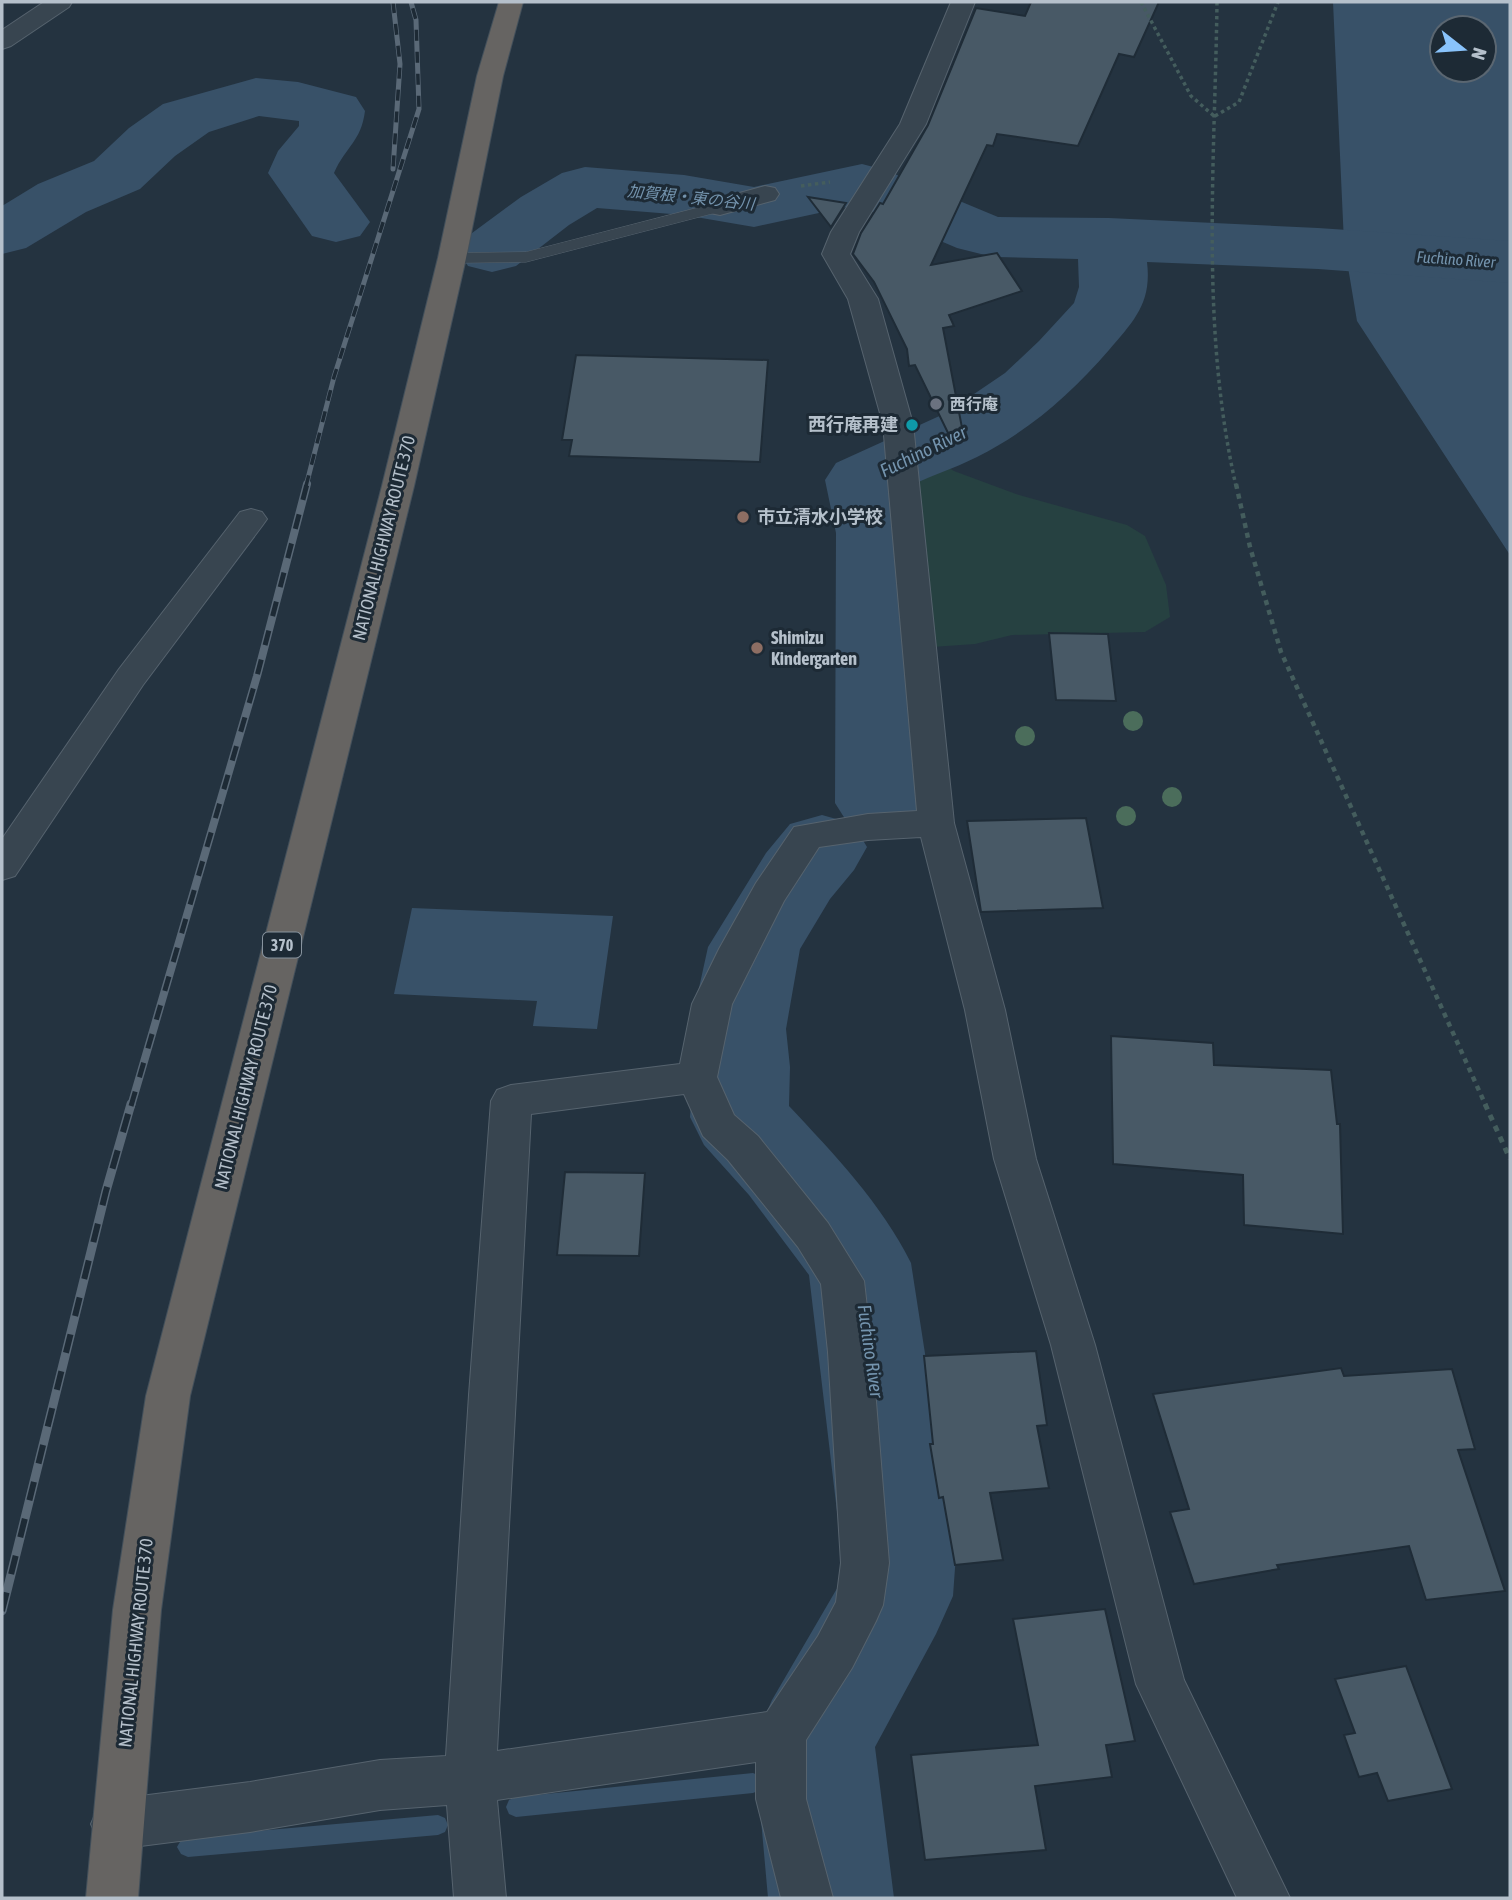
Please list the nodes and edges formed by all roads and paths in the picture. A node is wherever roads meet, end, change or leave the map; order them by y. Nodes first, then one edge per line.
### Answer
1 (60, 2) edge
2 (511, 2) edge
3 (963, 2) edge
4 (1141, 2) edge
5 (1217, 2) edge
6 (1278, 2) edge
7 (2, 41) edge
8 (1215, 116) junction
9 (841, 181) dead end
10 (760, 196) joint
11 (720, 207) joint
12 (452, 258) junction
13 (251, 519) dead end
14 (936, 823) junction
15 (2, 867) edge
16 (697, 1077) junction
17 (1510, 1159) edge
18 (781, 1734) junction
19 (470, 1779) junction
20 (117, 1824) junction
21 (112, 1898) edge
22 (481, 1898) edge
23 (807, 1898) edge
24 (1264, 1898) edge

1 - 7 street
2 - 12 highway, NATIONAL HIGHWAY ROUTE 370 / 370
3 - 14 street
4 - 8 path
5 - 8 path
6 - 8 path
8 - 17 path
9 - 10 path
10 - 11 street
11 - 12 lane
12 - 20 highway, NATIONAL HIGHWAY ROUTE 370 / 370
13 - 15 street
14 - 16 street
14 - 24 street
16 - 18 street
16 - 19 street
18 - 19 street
18 - 23 street
19 - 20 street
19 - 22 street
20 - 21 highway, NATIONAL HIGHWAY ROUTE 370 / 370

